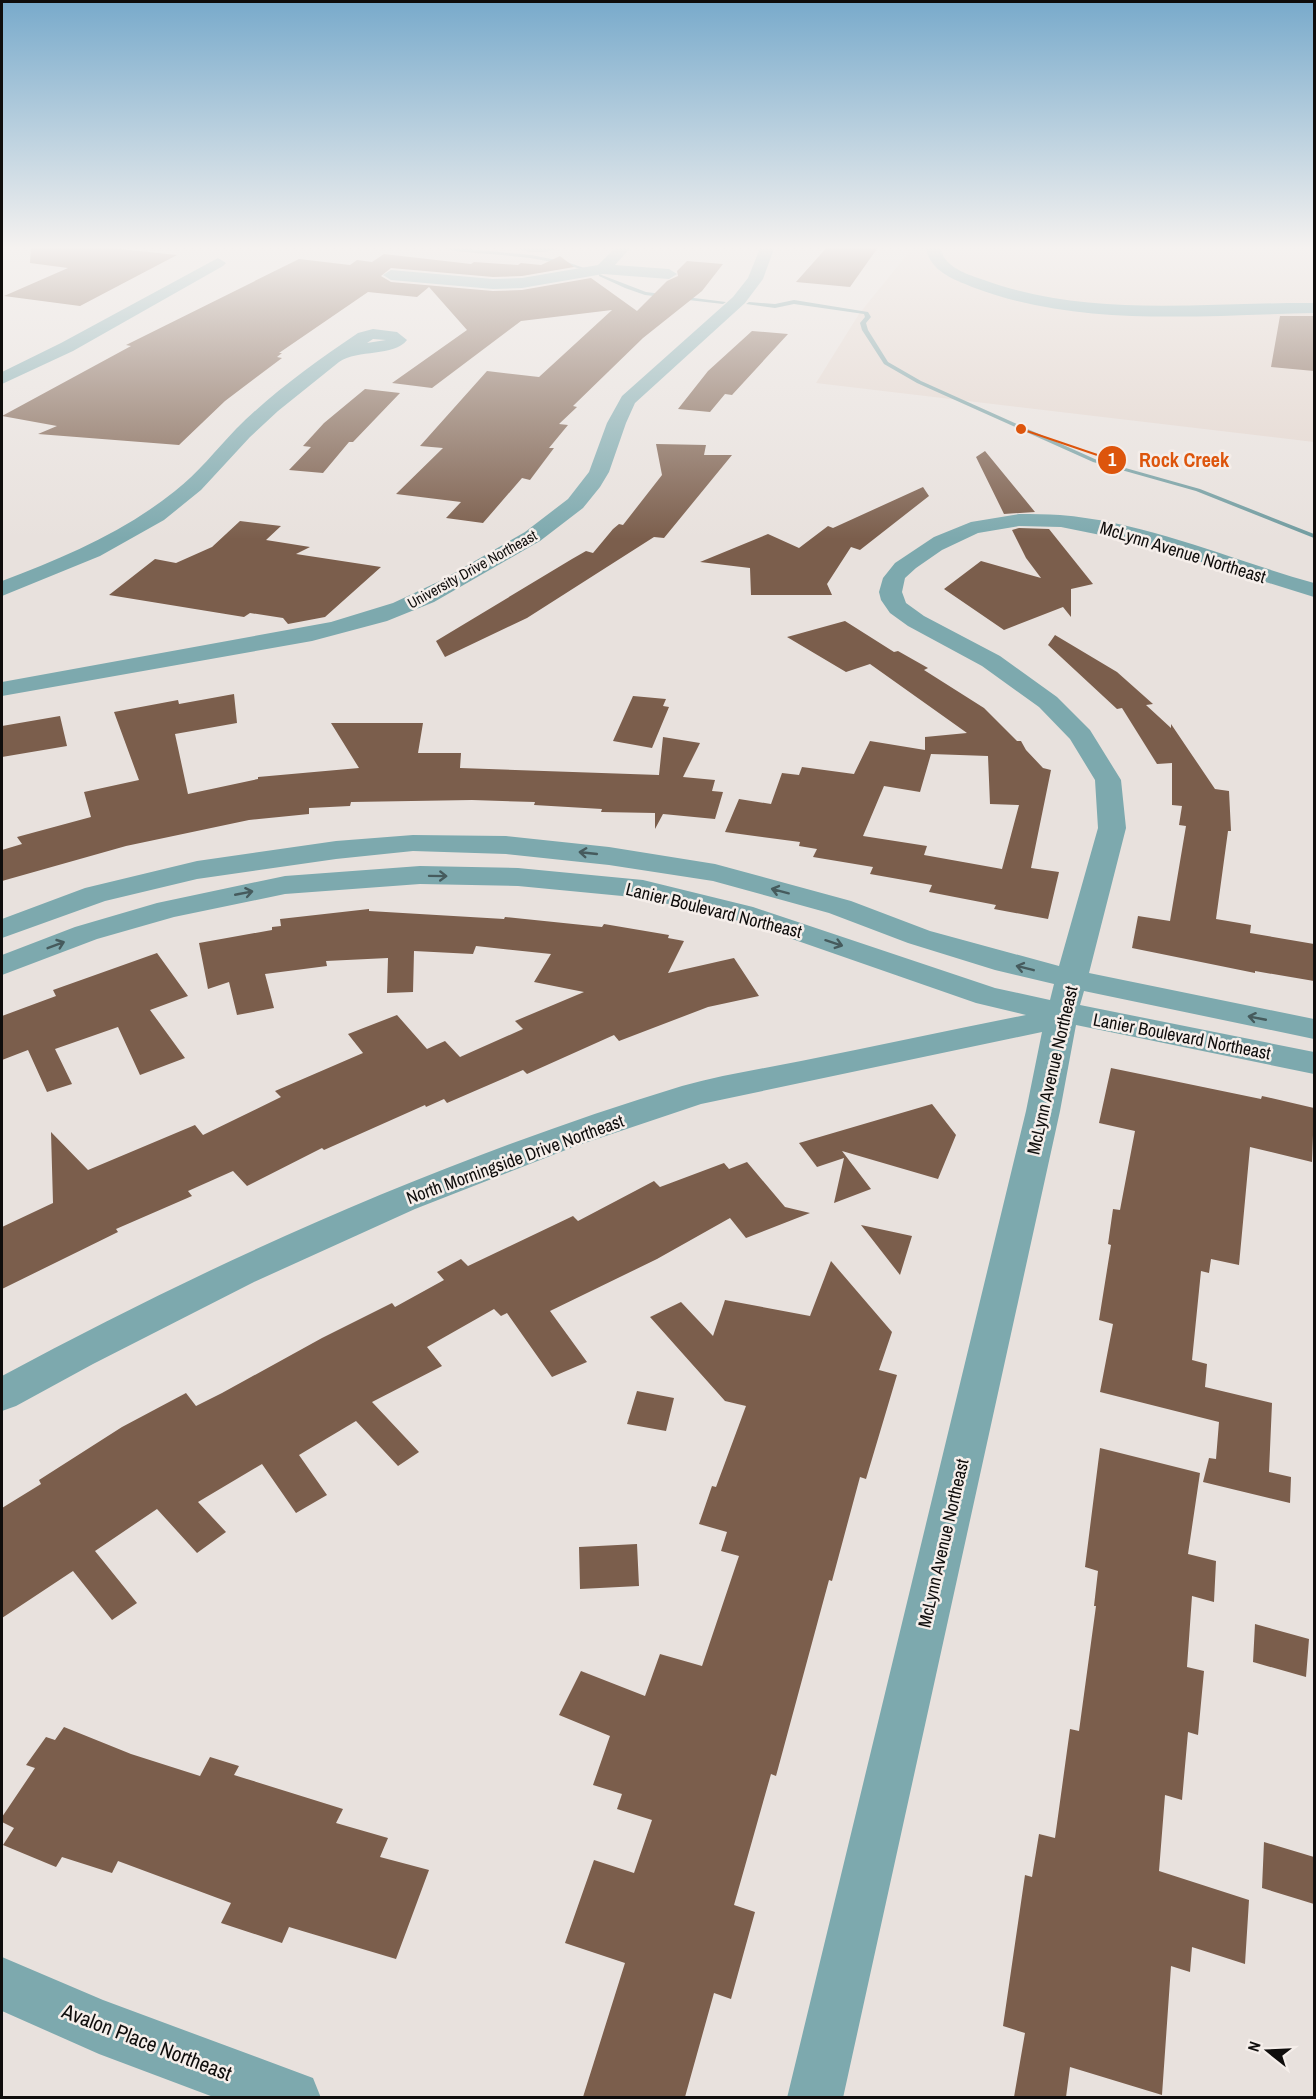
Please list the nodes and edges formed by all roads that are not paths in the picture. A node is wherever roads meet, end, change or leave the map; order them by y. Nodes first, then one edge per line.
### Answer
1 (72, 344) edge
2 (690, 344) edge
3 (345, 351) dead end
4 (2, 379) edge
5 (2, 589) edge
6 (1314, 590) edge
7 (2, 689) edge
8 (478, 844) junction
9 (472, 876) junction
10 (68, 904) junction
11 (2, 929) edge
12 (86, 933) junction
13 (943, 944) junction
14 (2, 966) edge
15 (916, 972) junction
16 (1065, 1004) junction
17 (1314, 1029) edge
18 (1314, 1063) edge
19 (2, 1395) edge
20 (2, 1984) edge
21 (293, 2097) edge
22 (815, 2097) edge

1 - 4 street
2 - 7 street, University Drive Northeast
3 - 5 street
6 - 16 street, McLynn Avenue Northeast
8 - 9 street
8 - 10 street, Lanier Boulevard Northeast
13 -> 8 street, Lanier Boulevard Northeast
12 -> 9 street, Lanier Boulevard Northeast
9 -> 15 street, Lanier Boulevard Northeast
10 - 11 street, Lanier Boulevard Northeast
10 - 12 street
14 -> 12 street, Lanier Boulevard Northeast
13 - 15 street
16 -> 13 street, Lanier Boulevard Northeast
15 - 16 street, Lanier Boulevard Northeast
17 -> 16 street, Lanier Boulevard Northeast
16 - 18 street, Lanier Boulevard Northeast
16 - 19 street, North Morningside Drive Northeast
16 - 22 street, McLynn Avenue Northeast
20 - 21 street, Avalon Place Northeast

